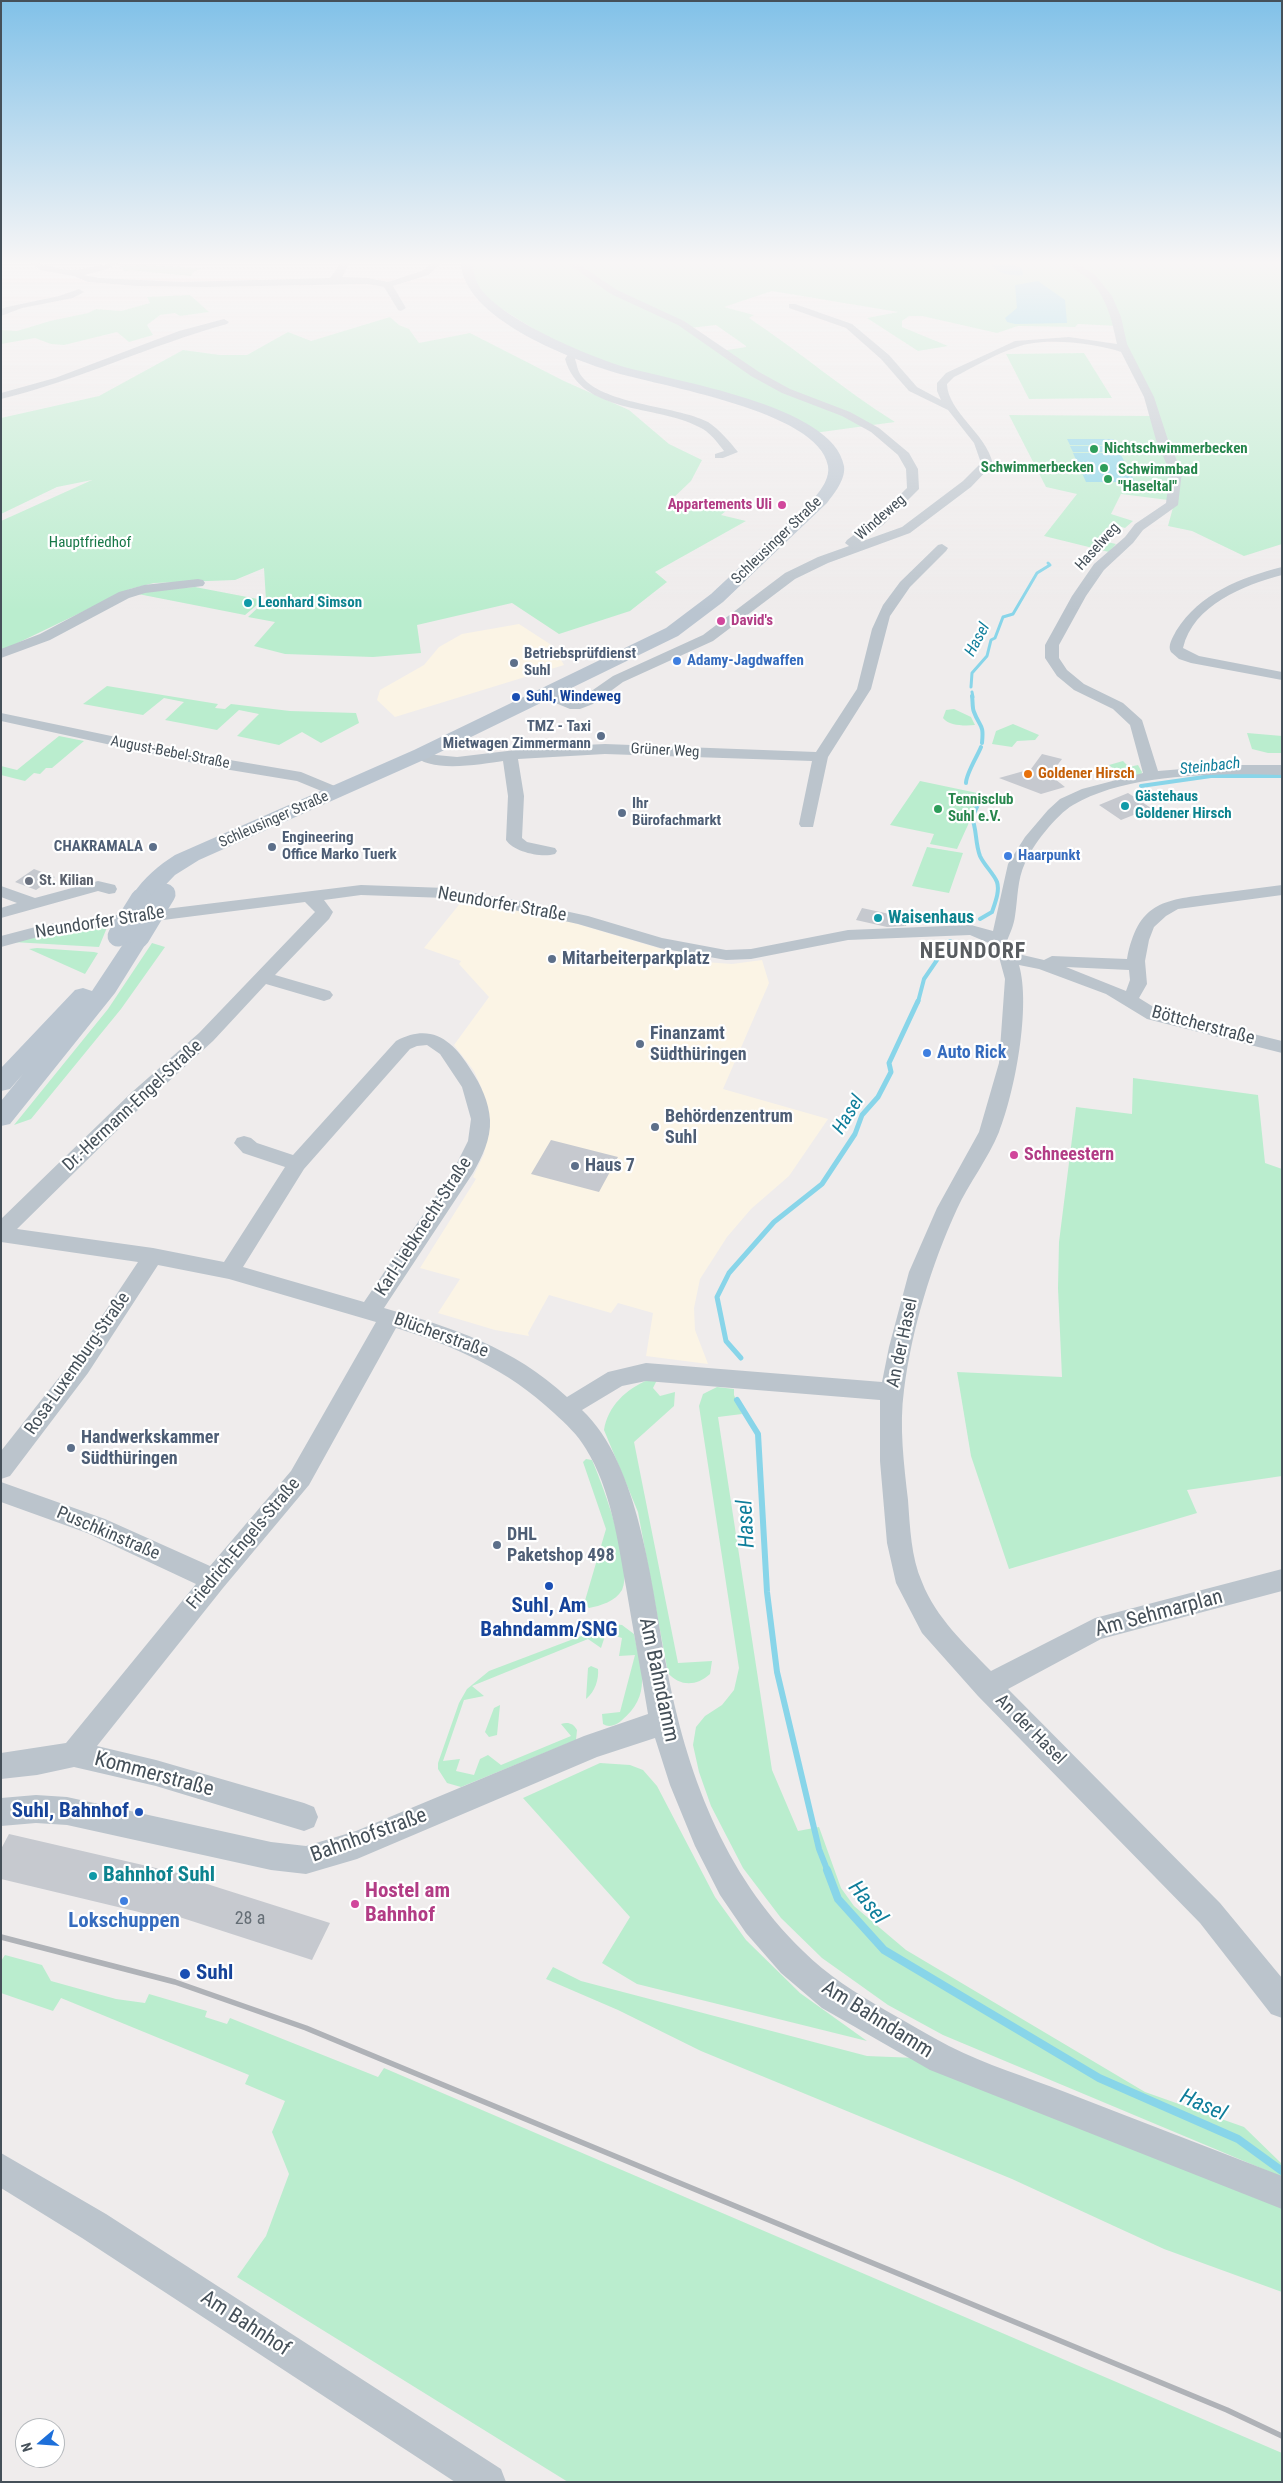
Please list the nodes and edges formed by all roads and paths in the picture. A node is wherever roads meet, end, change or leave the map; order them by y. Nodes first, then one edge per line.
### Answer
1 (62, 379) edge
2 (579, 379) edge
3 (655, 379) edge
4 (764, 379) edge
5 (904, 379) edge
6 (946, 379) edge
7 (1140, 379) edge
8 (1, 396) edge
9 (953, 408) junction
10 (719, 456) dead end
11 (942, 548) dead end
12 (851, 549) junction
13 (1282, 571) edge
14 (198, 583) dead end
15 (1, 654) edge
16 (1282, 676) edge
17 (546, 694) junction
18 (1, 717) edge
19 (421, 754) junction
20 (510, 756) junction
21 (820, 757) junction
22 (1282, 770) edge
23 (1152, 777) junction
24 (336, 792) junction
25 (807, 824) dead end
26 (549, 851) dead end
27 (109, 889) dead end
28 (1282, 890) edge
29 (1, 891) edge
30 (309, 897) junction
31 (34, 904) junction
32 (1, 913) edge
33 (128, 936) junction
34 (1, 942) edge
35 (1003, 949) junction
36 (1044, 965) junction
37 (1136, 965) junction
38 (262, 977) junction
39 (324, 996) dead end
40 (1127, 1000) junction
41 (1282, 1047) edge
42 (1, 1083) edge
43 (1, 1118) edge
44 (244, 1143) dead end
45 (297, 1164) junction
46 (1, 1233) edge
47 (153, 1256) junction
48 (229, 1271) junction
49 (380, 1315) junction
50 (880, 1391) junction
51 (565, 1409) junction
52 (1, 1469) edge
53 (1, 1492) edge
54 (214, 1580) junction
55 (1282, 1580) edge
56 (987, 1687) junction
57 (663, 1720) junction
58 (74, 1754) junction
59 (1, 1766) edge
60 (1, 1812) edge
61 (304, 1817) dead end
62 (1282, 2003) edge
63 (1, 2169) edge
64 (1282, 2193) edge
65 (488, 2482) edge

1 - 8 street
2 - 10 street
3 - 17 main road, Schleusinger Straße
4 - 12 street, Windeweg
5 - 9 street
6 - 9 street, Windeweg
7 - 23 street, Haselweg
9 - 12 street, Windeweg
11 - 21 street
12 - 17 street, Windeweg
13 - 16 street
14 - 15 street
17 - 19 main road, Schleusinger Straße
18 - 24 street, August-Bebel-Straße
19 - 20 street, Grüner Weg
19 - 24 main road, Schleusinger Straße
20 - 21 street, Grüner Weg
20 - 26 street
21 - 25 street
22 - 23 street
23 - 35 street
24 - 33 main road, Schleusinger Straße, bridge
27 - 31 street
28 - 37 street
29 - 31 street
30 - 34 street, Neundorfer Straße
30 - 35 street, Neundorfer Straße
30 - 38 street, Dr.-Hermann-Engel-Straße
31 - 32 street
33 - 42 main road
33 - 43 main road
35 - 36 street, Böttcherstraße
35 - 50 street, An der Hasel
36 - 37 street, Böttcherstraße
36 - 40 street, Böttcherstraße
37 - 40 street, Böttcherstraße
38 - 39 street
38 - 46 street, Dr.-Hermann-Engel-Straße
40 - 41 street, Böttcherstraße
44 - 45 street
45 - 48 street
45 - 49 street, Karl-Liebknecht-Straße
46 - 47 street, Blücherstraße
47 - 48 street, Blücherstraße
47 - 52 street, Rosa-Luxemburg-Straße
48 - 49 street, Blücherstraße
49 - 51 street, Blücherstraße
49 - 54 street, Friedrich-Engels-Straße
50 - 51 street
50 - 56 street, An der Hasel
51 - 57 street, Am Bahndamm
53 - 54 street, Puschkinstraße
54 - 58 street, Friedrich-Engels-Straße
55 - 56 street, Am Sehmarplan
56 - 62 street, An der Hasel
57 - 60 street, Bahnhofstraße
57 - 64 street, Am Bahndamm
58 - 59 street, Kommerstraße
58 - 61 street, Kommerstraße
63 - 65 street, Am Bahnhof

